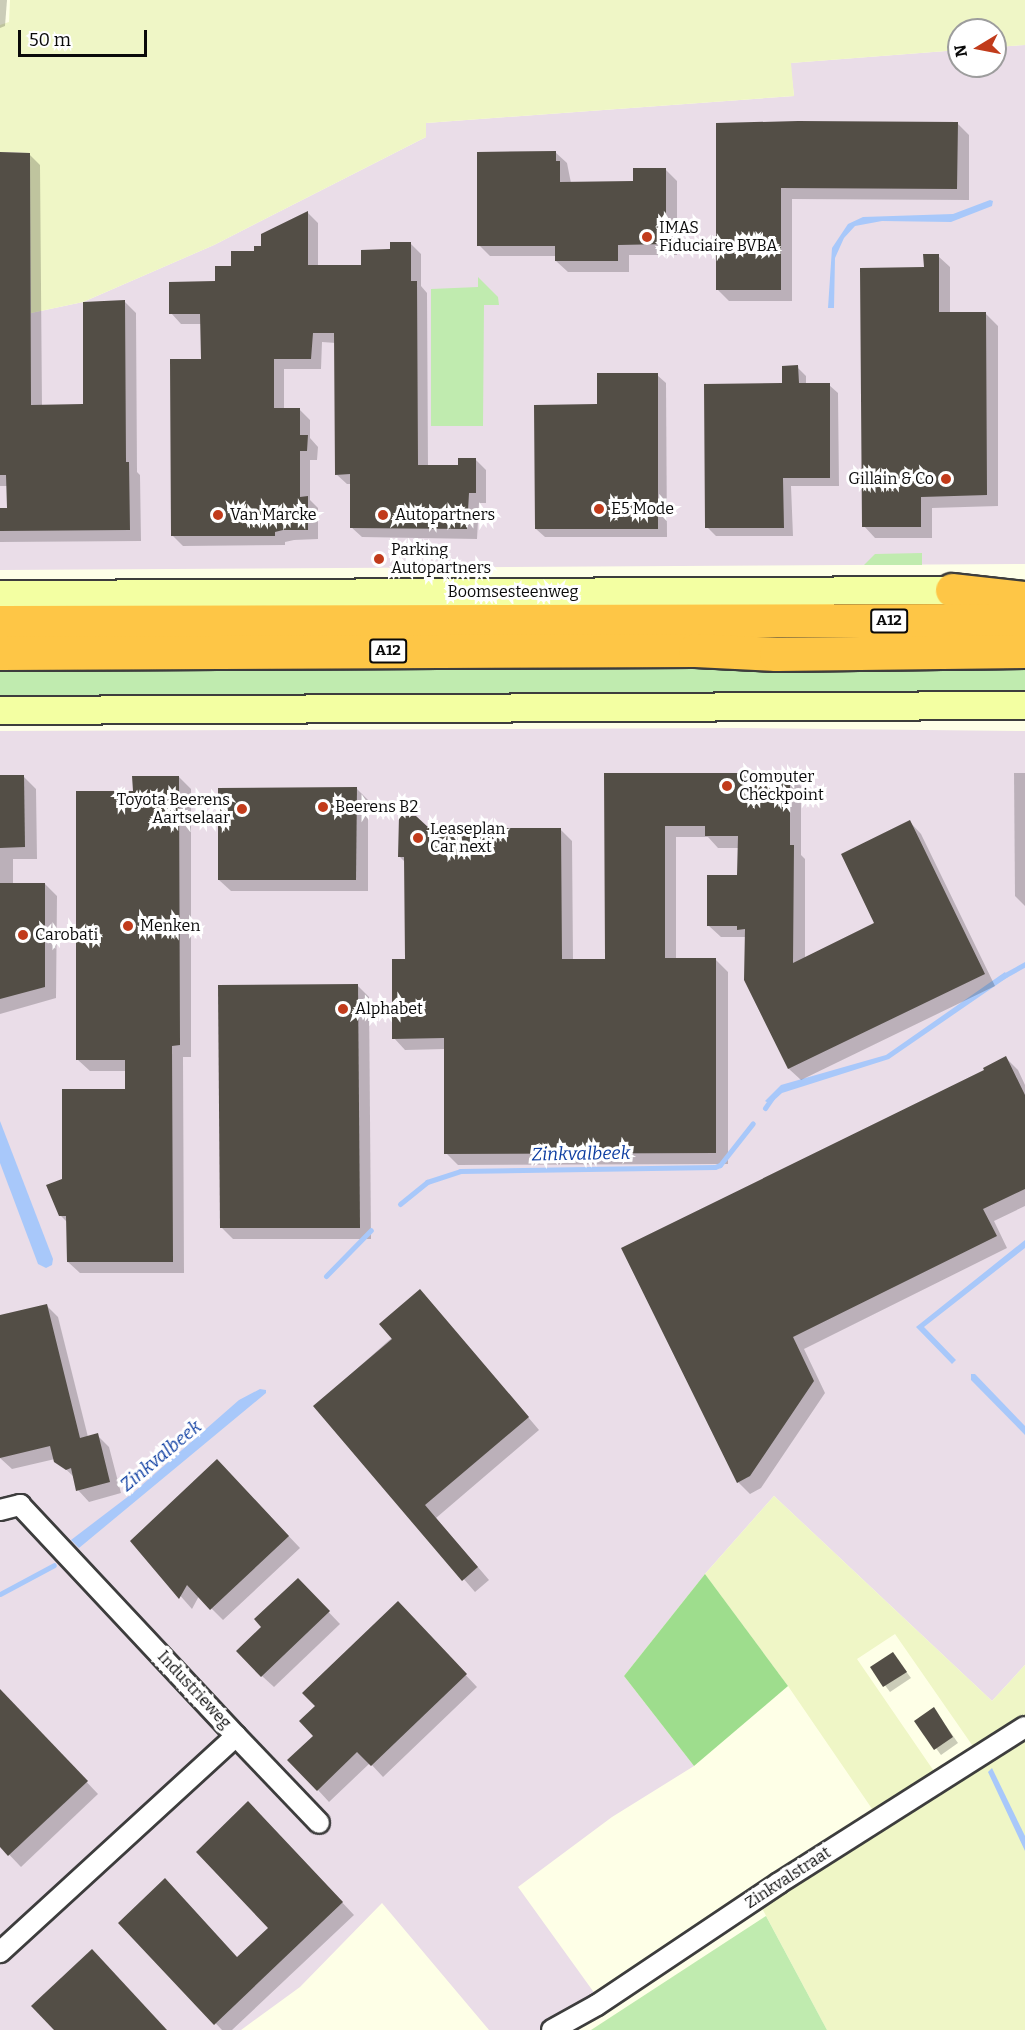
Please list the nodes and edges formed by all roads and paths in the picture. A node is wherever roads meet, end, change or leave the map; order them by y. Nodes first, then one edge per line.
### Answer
1 (1025, 589) edge
2 (952, 590) junction
3 (0, 594) edge
4 (1025, 598) edge
5 (1025, 620) edge
6 (0, 622) edge
7 (1025, 651) edge
8 (0, 653) edge
9 (1025, 705) edge
10 (0, 710) edge
11 (0, 1510) edge
12 (1025, 1727) edge
13 (236, 1736) junction
14 (319, 1823) dead end
15 (0, 1952) edge
16 (552, 2030) edge

1 - 2 main road, Boomsesteenweg
2 - 3 main road, Boomsesteenweg
2 - 4 highway
5 - 6 highway, A12
7 - 8 highway, A12
9 - 10 main road
11 - 13 street, Industrieweg
12 - 16 street, Zinkvalstraat
13 - 14 street
13 - 15 street, Industrieweg

